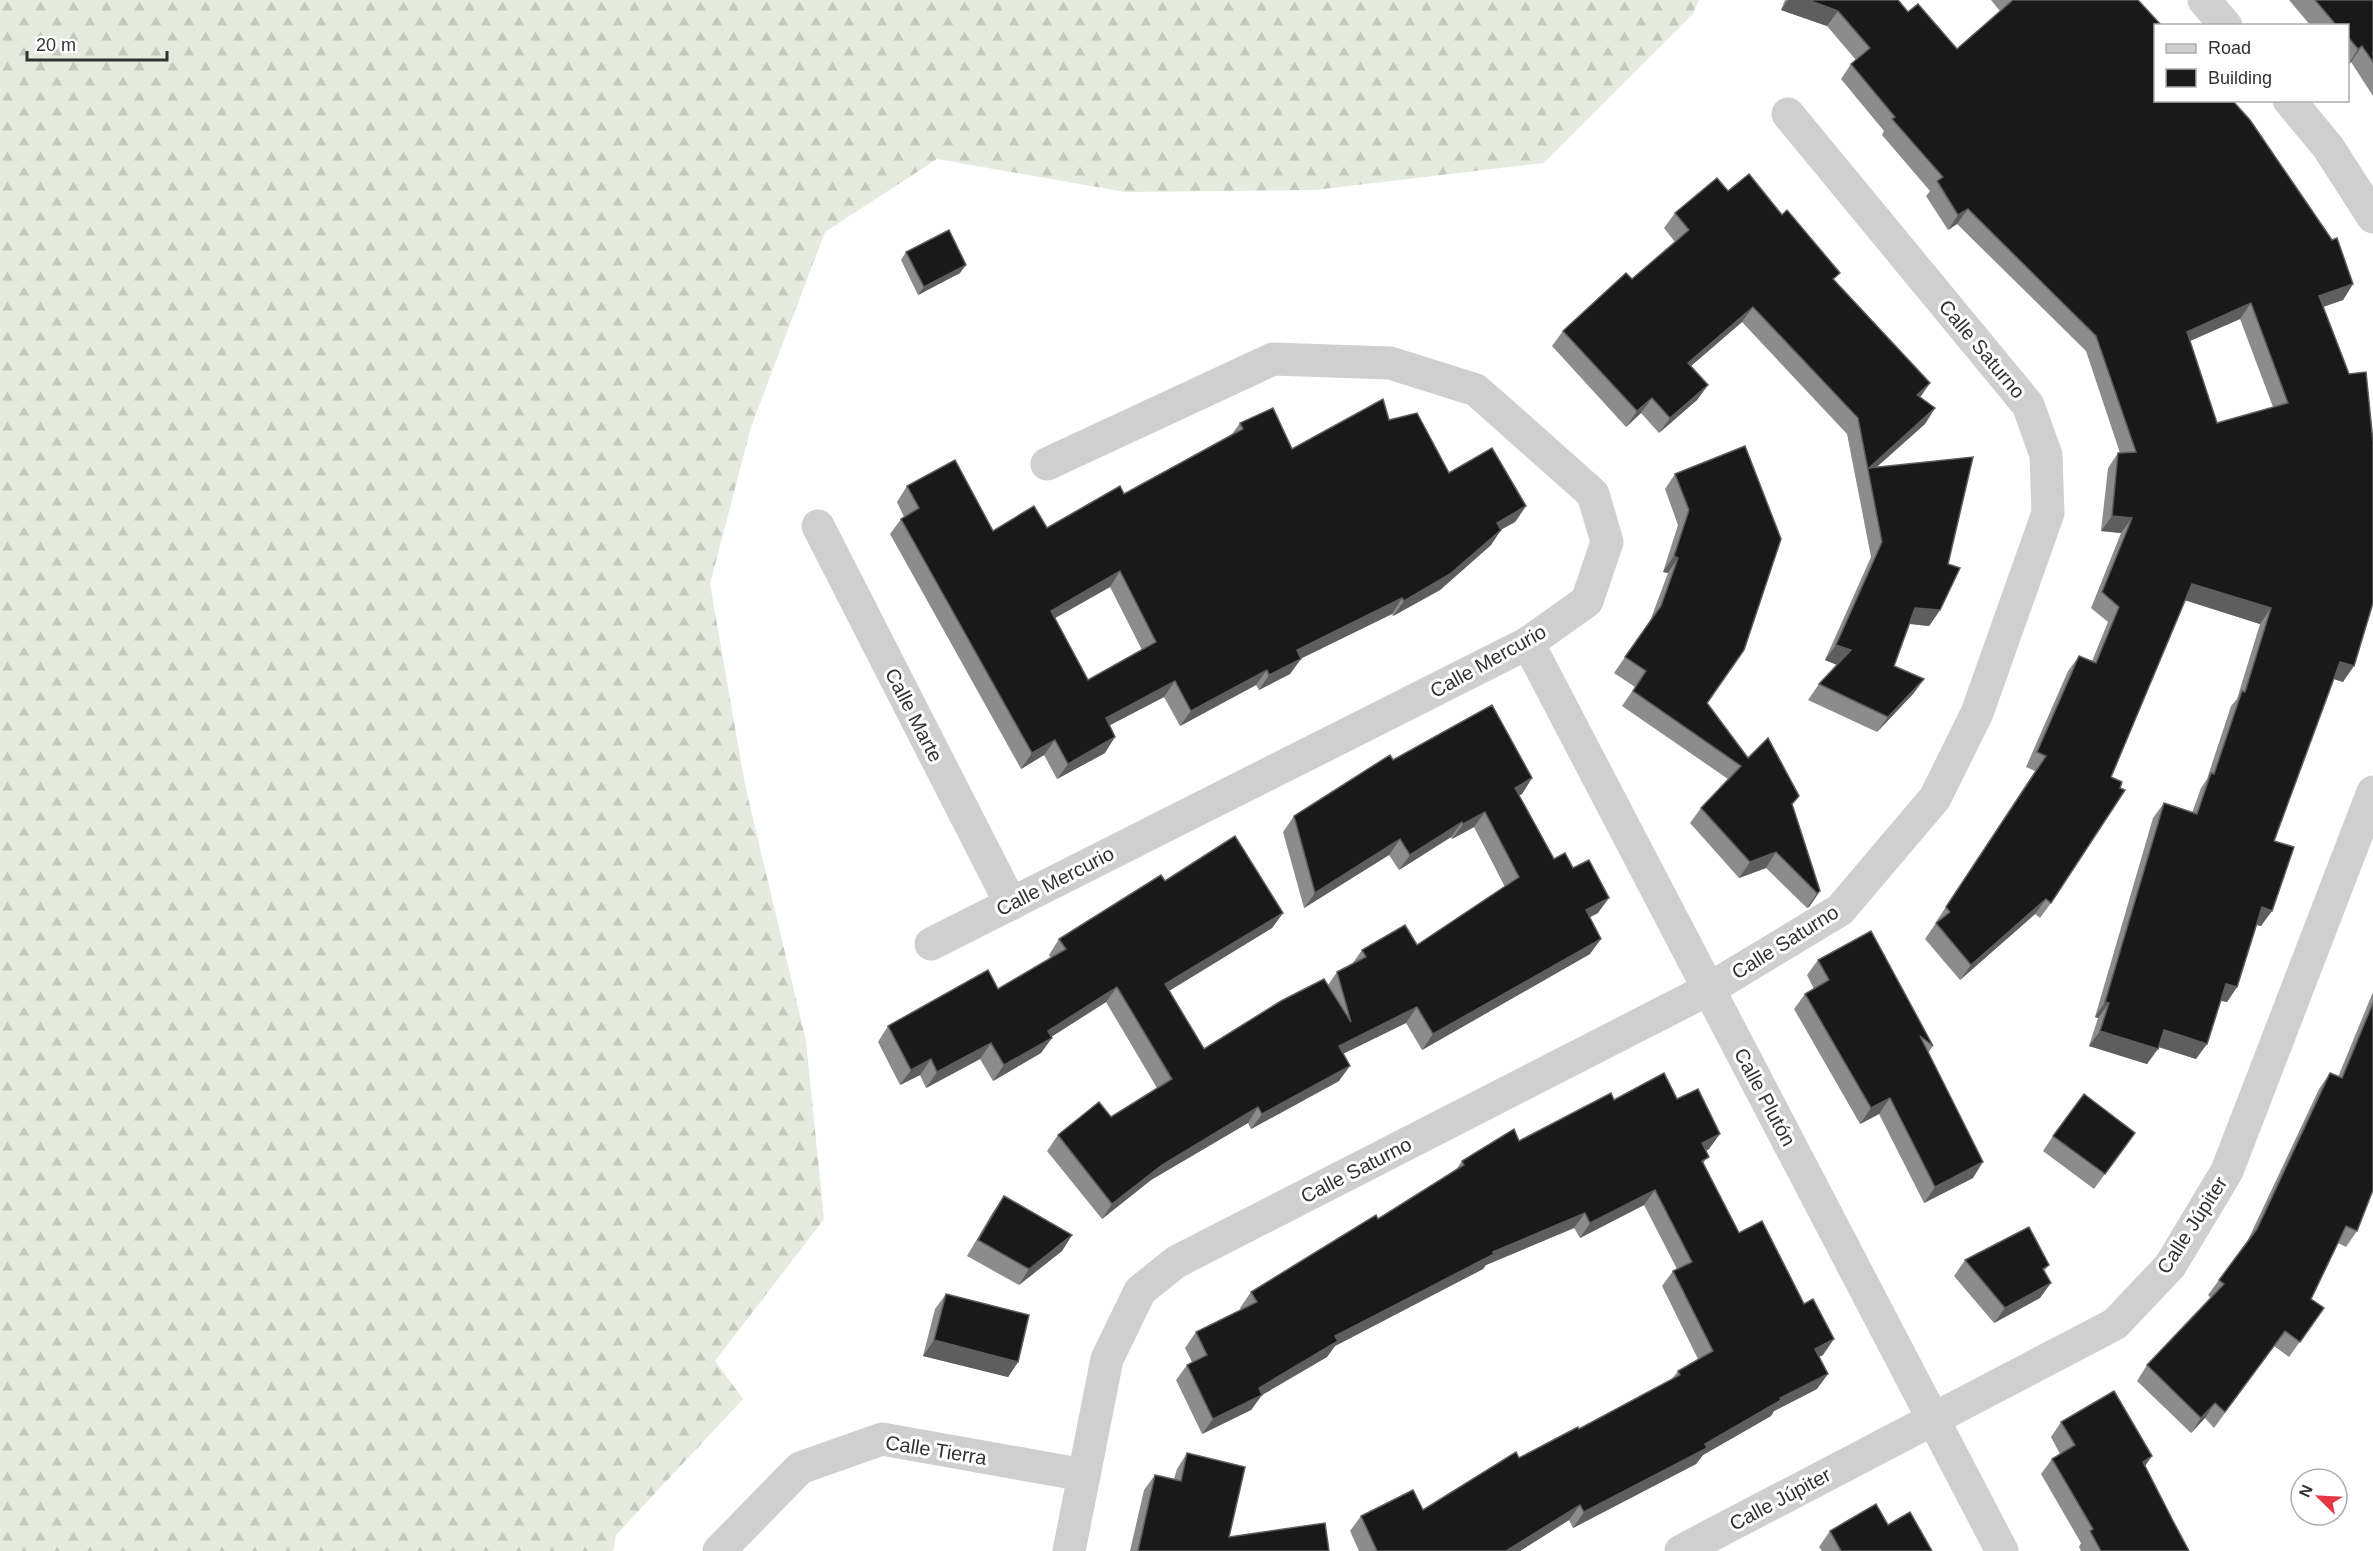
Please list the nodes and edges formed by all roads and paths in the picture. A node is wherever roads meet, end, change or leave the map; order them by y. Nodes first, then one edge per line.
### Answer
1 (2204, 0) edge
2 (2224, 24) edge
3 (2291, 102) edge
4 (1788, 114) dead end
5 (2373, 218) edge
6 (1047, 464) dead end
7 (818, 526) dead end
8 (1528, 643) junction
9 (2373, 792) edge
10 (1011, 904) junction
11 (931, 944) dead end
12 (1709, 989) junction
13 (1934, 1418) junction
14 (1084, 1475) junction
15 (720, 1551) edge
16 (1069, 1551) edge
17 (1682, 1551) edge
18 (2002, 1551) edge

1 - 2 street
3 - 5 street
4 - 12 street, Calle Saturno
6 - 8 street, Calle Mercurio
7 - 10 street, Calle Marte
8 - 10 street, Calle Mercurio
8 - 12 street, Calle Plutón
9 - 13 street, Calle Júpiter
10 - 11 street, Calle Mercurio
12 - 13 street, Calle Plutón
12 - 14 street, Calle Saturno
13 - 17 street, Calle Júpiter
13 - 18 street, Calle Plutón
14 - 15 street, Calle Tierra
14 - 16 street, Calle Saturno

